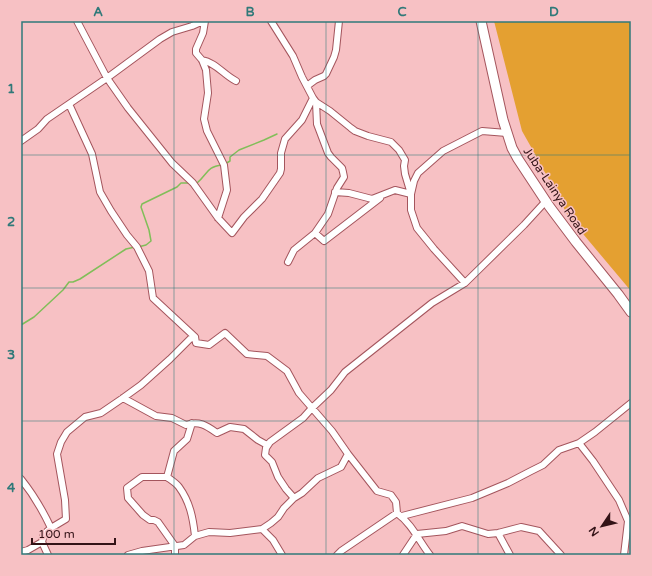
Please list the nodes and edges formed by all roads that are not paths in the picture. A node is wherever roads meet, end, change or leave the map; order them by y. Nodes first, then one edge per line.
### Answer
1 (77, 21) edge
2 (204, 21) edge
3 (271, 21) edge
4 (339, 21) edge
5 (481, 21) edge
6 (202, 60) junction
7 (107, 78) junction
8 (236, 80) dead end
9 (307, 86) junction
10 (314, 100) junction
11 (69, 104) junction
12 (507, 132) junction
13 (21, 141) edge
14 (335, 192) junction
15 (386, 194) junction
16 (411, 194) junction
17 (546, 201) junction
18 (218, 218) junction
19 (315, 233) junction
20 (288, 262) dead end
21 (465, 283) junction
22 (631, 312) edge
23 (195, 337) junction
24 (123, 398) junction
25 (631, 403) edge
26 (312, 408) junction
27 (192, 423) junction
28 (578, 443) junction
29 (268, 445) junction
30 (348, 454) junction
31 (167, 477) junction
32 (21, 479) edge
33 (294, 498) junction
34 (400, 515) junction
35 (629, 523) edge
36 (51, 528) junction
37 (262, 529) junction
38 (498, 533) junction
39 (417, 534) junction
40 (195, 536) junction
41 (42, 542) junction
42 (175, 546) junction
43 (21, 552) edge
44 (48, 555) edge
45 (129, 555) edge
46 (176, 555) edge
47 (282, 555) edge
48 (337, 555) edge
49 (403, 555) edge
50 (430, 555) edge
51 (510, 555) edge
52 (561, 555) edge
53 (624, 555) edge

1 - 7 street
2 - 6 street
2 - 7 street
3 - 9 street
4 - 9 street
5 - 12 main road, Juba-Lainya Road
6 - 8 street
6 - 18 street
7 - 11 street
7 - 18 street
9 - 10 street
10 - 14 street
10 - 16 street
10 - 18 street
11 - 13 street
11 - 23 street
12 - 16 street
12 - 17 main road, Juba-Lainya Road
14 - 15 street
14 - 19 street
15 - 16 street
15 - 19 street
16 - 21 street
17 - 21 street
17 - 22 main road, Juba-Lainya Road
19 - 20 street
21 - 26 street
23 - 24 street
23 - 26 street
24 - 27 street
24 - 36 street
25 - 28 street
26 - 29 street
26 - 30 street
27 - 29 street
27 - 31 street
28 - 34 street
28 - 35 street
29 - 33 street
30 - 33 street
30 - 34 street
31 - 40 street
31 - 42 street
32 - 36 street
33 - 37 street
34 - 39 street
34 - 48 street
35 - 53 street
36 - 41 street
37 - 40 street
37 - 47 street
38 - 39 street
38 - 51 street
38 - 52 street
39 - 49 street
39 - 50 street
40 - 42 street
41 - 43 street
41 - 44 street
42 - 45 street
42 - 46 street

